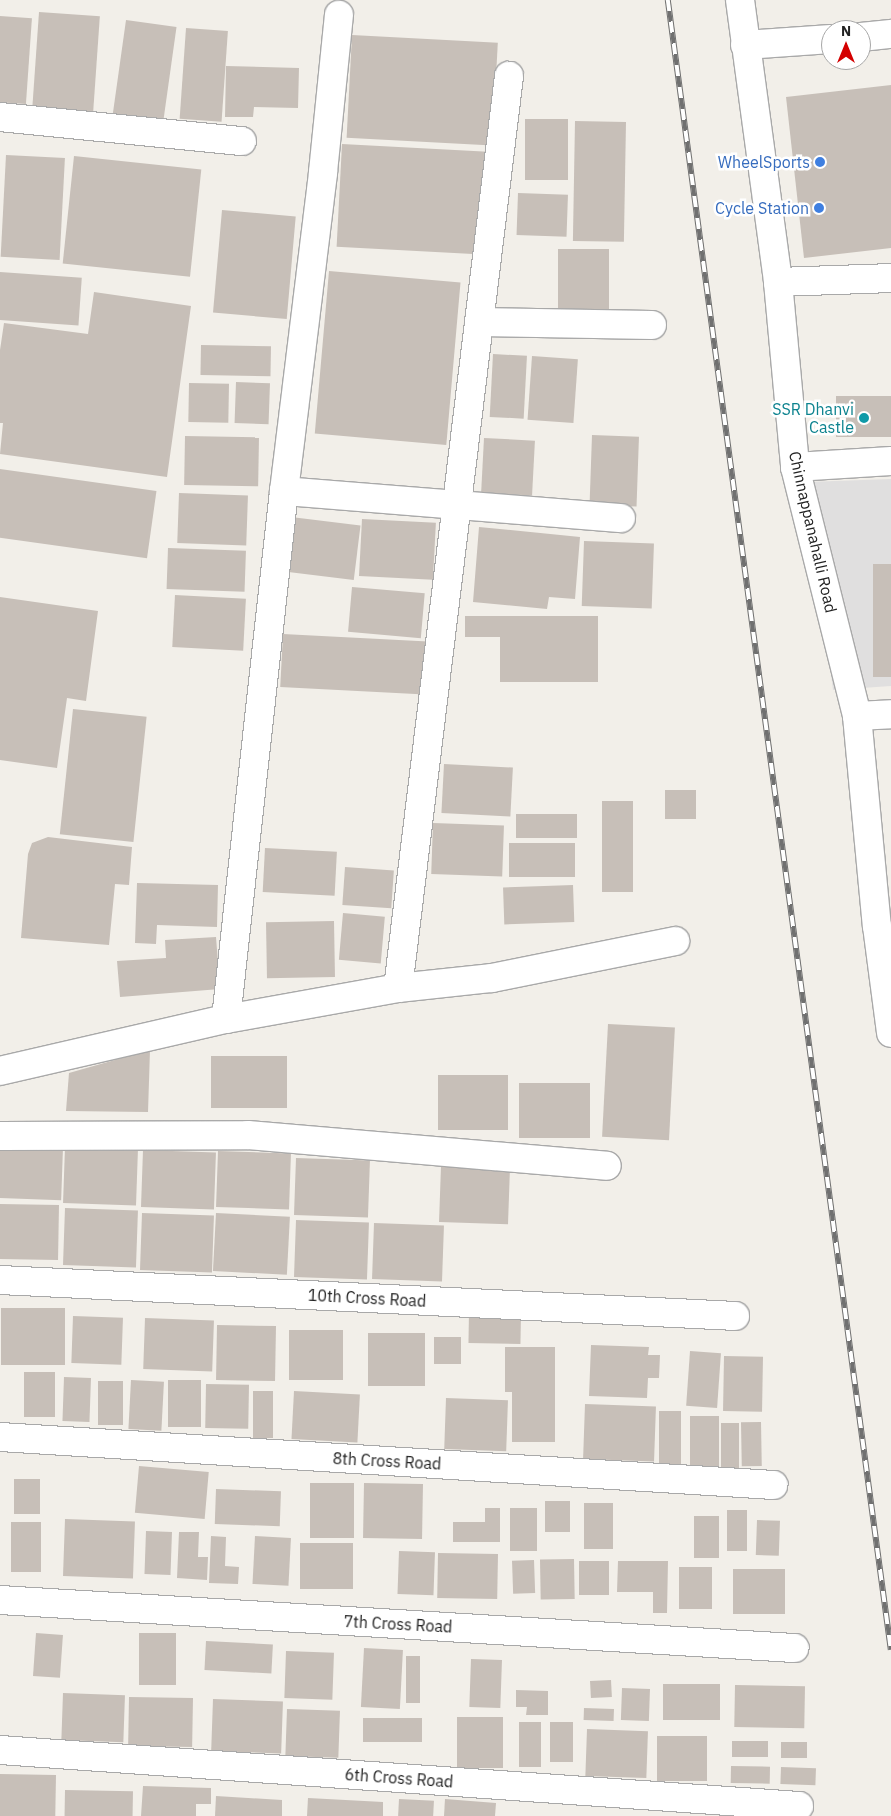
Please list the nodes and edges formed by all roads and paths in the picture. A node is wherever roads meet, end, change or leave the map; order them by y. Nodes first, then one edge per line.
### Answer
1 (740, 0) edge
2 (339, 15) dead end
3 (891, 34) edge
4 (871, 36) edge
5 (821, 40) edge
6 (745, 45) junction
7 (509, 76) dead end
8 (0, 117) edge
9 (242, 141) dead end
10 (891, 278) edge
11 (778, 282) junction
12 (479, 322) junction
13 (652, 325) dead end
14 (891, 461) edge
15 (796, 468) junction
16 (284, 491) junction
17 (457, 503) junction
18 (621, 518) dead end
19 (891, 714) edge
20 (857, 716) junction
21 (675, 941) dead end
22 (398, 988) junction
23 (226, 1020) junction
24 (891, 1033) edge
25 (0, 1071) edge
26 (0, 1136) edge
27 (607, 1166) dead end
28 (0, 1280) edge
29 (735, 1316) dead end
30 (0, 1437) edge
31 (774, 1485) dead end
32 (0, 1600) edge
33 (796, 1648) dead end
34 (0, 1750) edge
35 (799, 1806) dead end

1 - 6 street, Chinnappanahalli Road
2 - 16 street
3 - 4 street
5 - 6 street
6 - 11 street, Chinnappanahalli Road
7 - 12 street
8 - 9 street
10 - 11 street
11 - 15 street, Chinnappanahalli Road
12 - 13 street
12 - 17 street
14 - 15 street
15 - 20 street, Chinnappanahalli Road
16 - 17 street
16 - 23 street
17 - 18 street
17 - 22 street
19 - 20 street
20 - 24 street, Chinnappanahalli Road
21 - 22 street
22 - 23 street
23 - 25 street
26 - 27 street
28 - 29 street, 10th Cross Road
30 - 31 street, 8th Cross Road
32 - 33 street, 7th Cross Road
34 - 35 street, 6th Cross Road

